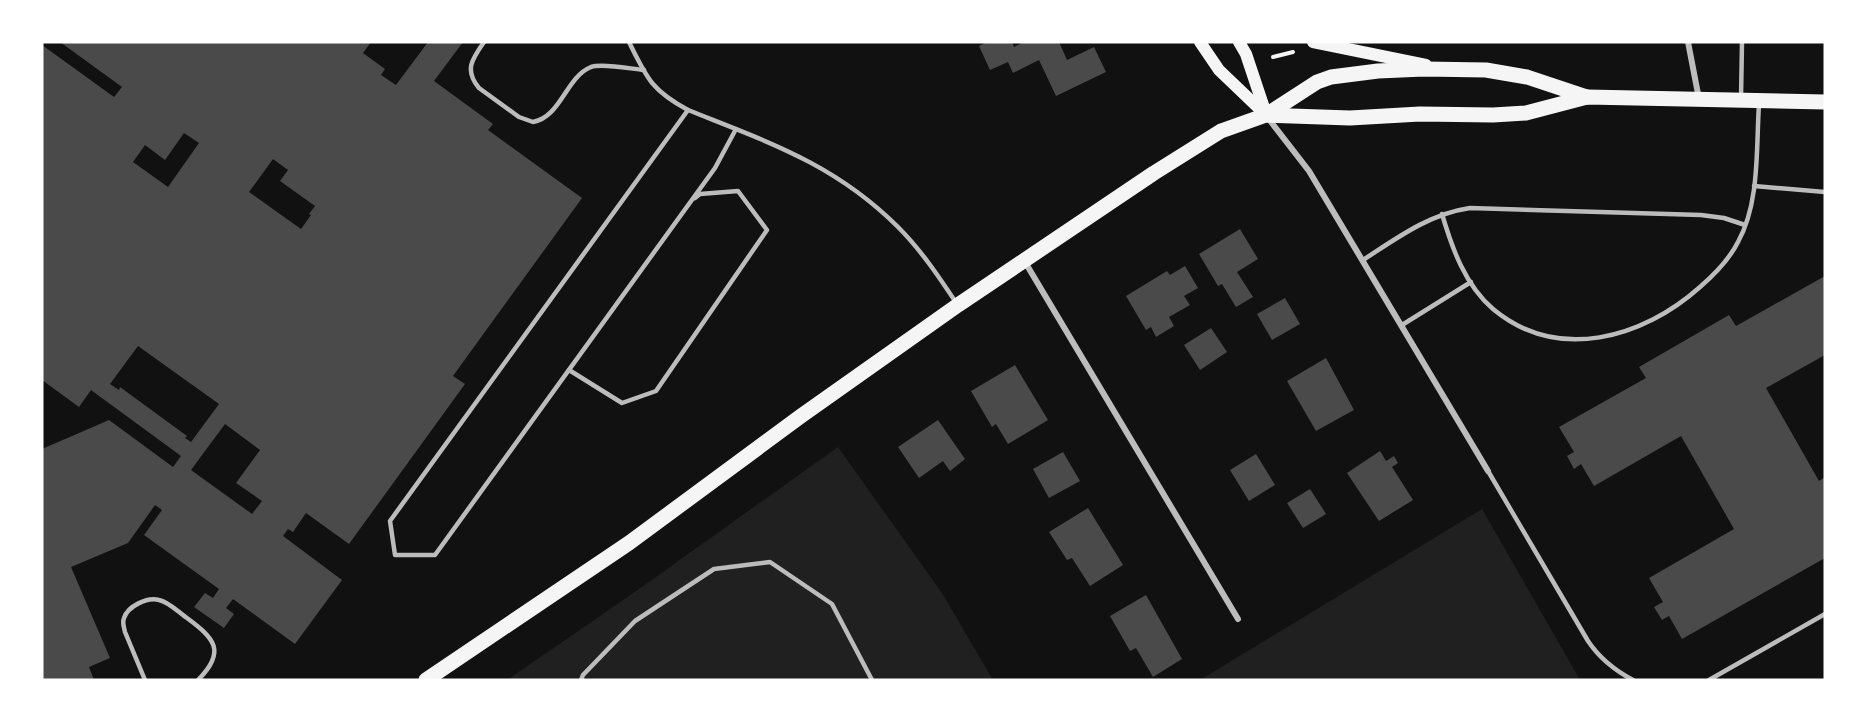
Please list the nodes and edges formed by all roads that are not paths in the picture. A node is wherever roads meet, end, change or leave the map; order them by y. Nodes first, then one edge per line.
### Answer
1 (484, 42) edge
2 (629, 42) edge
3 (1200, 42) edge
4 (1239, 42) edge
5 (1313, 42) edge
6 (1688, 42) edge
7 (1742, 42) edge
8 (1445, 69) junction
9 (644, 70) junction
10 (1587, 97) junction
11 (1700, 99) junction
12 (1741, 100) junction
13 (1759, 101) junction
14 (1825, 102) edge
15 (688, 110) junction
16 (1266, 115) junction
17 (735, 129) junction
18 (1754, 186) junction
19 (1825, 192) edge
20 (691, 202) junction
21 (1442, 214) junction
22 (1745, 225) junction
23 (1024, 260) junction
24 (1363, 260) junction
25 (1471, 282) junction
26 (958, 305) junction
27 (1402, 325) junction
28 (568, 370) junction
29 (1488, 471) joint
30 (1825, 614) edge
31 (1238, 619) dead end
32 (145, 680) edge
33 (198, 680) edge
34 (426, 680) edge
35 (581, 680) edge
36 (872, 680) edge
37 (1634, 680) edge
38 (1709, 680) edge

1 - 9 lane
2 - 9 lane
3 - 16 main road
4 - 16 main road
5 - 8 main road
6 - 11 street
7 - 12 lane
8 - 10 main road
8 - 16 main road
9 - 15 lane
10 - 11 main road
10 - 16 main road
11 - 12 main road
12 - 13 main road
13 - 14 main road
13 - 18 lane
15 - 17 lane
15 - 28 lane
16 - 23 main road
16 - 24 street
17 - 20 lane
17 - 26 lane
18 - 19 lane
18 - 22 lane
20 - 28 lane
20 - 28 lane
21 - 22 lane
21 - 24 lane
21 - 25 lane
22 - 25 lane
23 - 26 main road
23 - 31 street
24 - 27 street
25 - 27 lane
26 - 34 main road
27 - 29 street
29 - 37 lane
30 - 38 lane
32 - 33 lane
35 - 36 lane

